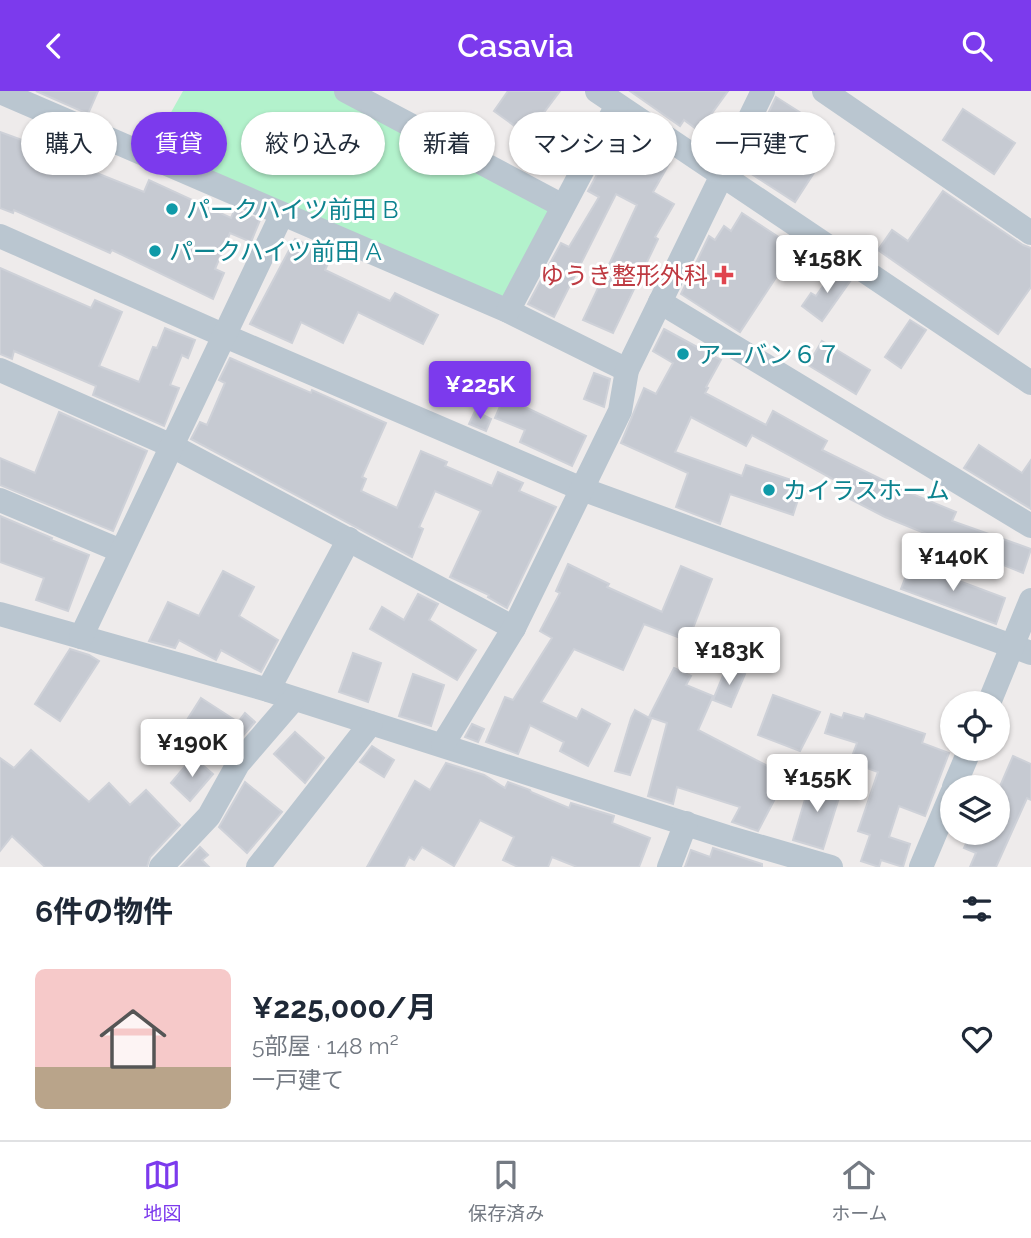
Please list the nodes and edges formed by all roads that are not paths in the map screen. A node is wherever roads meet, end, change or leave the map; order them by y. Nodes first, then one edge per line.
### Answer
1 (346, 91) edge
2 (597, 91) edge
3 (763, 91) edge
4 (824, 91) edge
5 (0, 92) edge
6 (617, 105) junction
7 (752, 112) edge
8 (691, 153) edge
9 (721, 175) edge
10 (725, 175) edge
11 (563, 206) junction
12 (282, 214) junction
13 (1031, 233) edge
14 (0, 236) edge
15 (660, 302) junction
16 (508, 311) junction
17 (225, 336) junction
18 (0, 370) edge
19 (627, 370) junction
20 (1031, 383) edge
21 (172, 446) junction
22 (582, 489) junction
23 (0, 499) edge
24 (1031, 526) edge
25 (349, 539) junction
26 (121, 551) junction
27 (1031, 600) edge
28 (0, 614) edge
29 (514, 628) junction
30 (81, 637) junction
31 (1022, 650) edge
32 (268, 690) junction
33 (996, 691) edge
34 (294, 699) junction
35 (371, 723) junction
36 (443, 744) junction
37 (940, 822) edge
38 (686, 823) junction
39 (267, 864) edge
40 (161, 867) edge
41 (669, 867) edge
42 (831, 867) edge
43 (921, 867) edge

1 - 11 street
2 - 6 street
3 - 7 street
4 - 13 street
5 - 12 street
6 - 8 street
6 - 11 street
9 - 15 street
10 - 20 street
11 - 16 street
12 - 16 street
12 - 17 street
14 - 17 street
15 - 19 street
15 - 24 street
16 - 19 street
17 - 21 street
17 - 22 street
18 - 21 street
19 - 22 street
21 - 25 street
21 - 26 street
22 - 29 street
22 - 31 street
23 - 26 street
25 - 29 street
25 - 32 street
26 - 30 street
27 - 31 street
28 - 30 street
29 - 36 street
30 - 32 street
31 - 33 street
32 - 34 street
34 - 35 street
34 - 40 street
35 - 36 street
35 - 39 street
36 - 38 street
37 - 43 street
38 - 41 street
38 - 42 street

